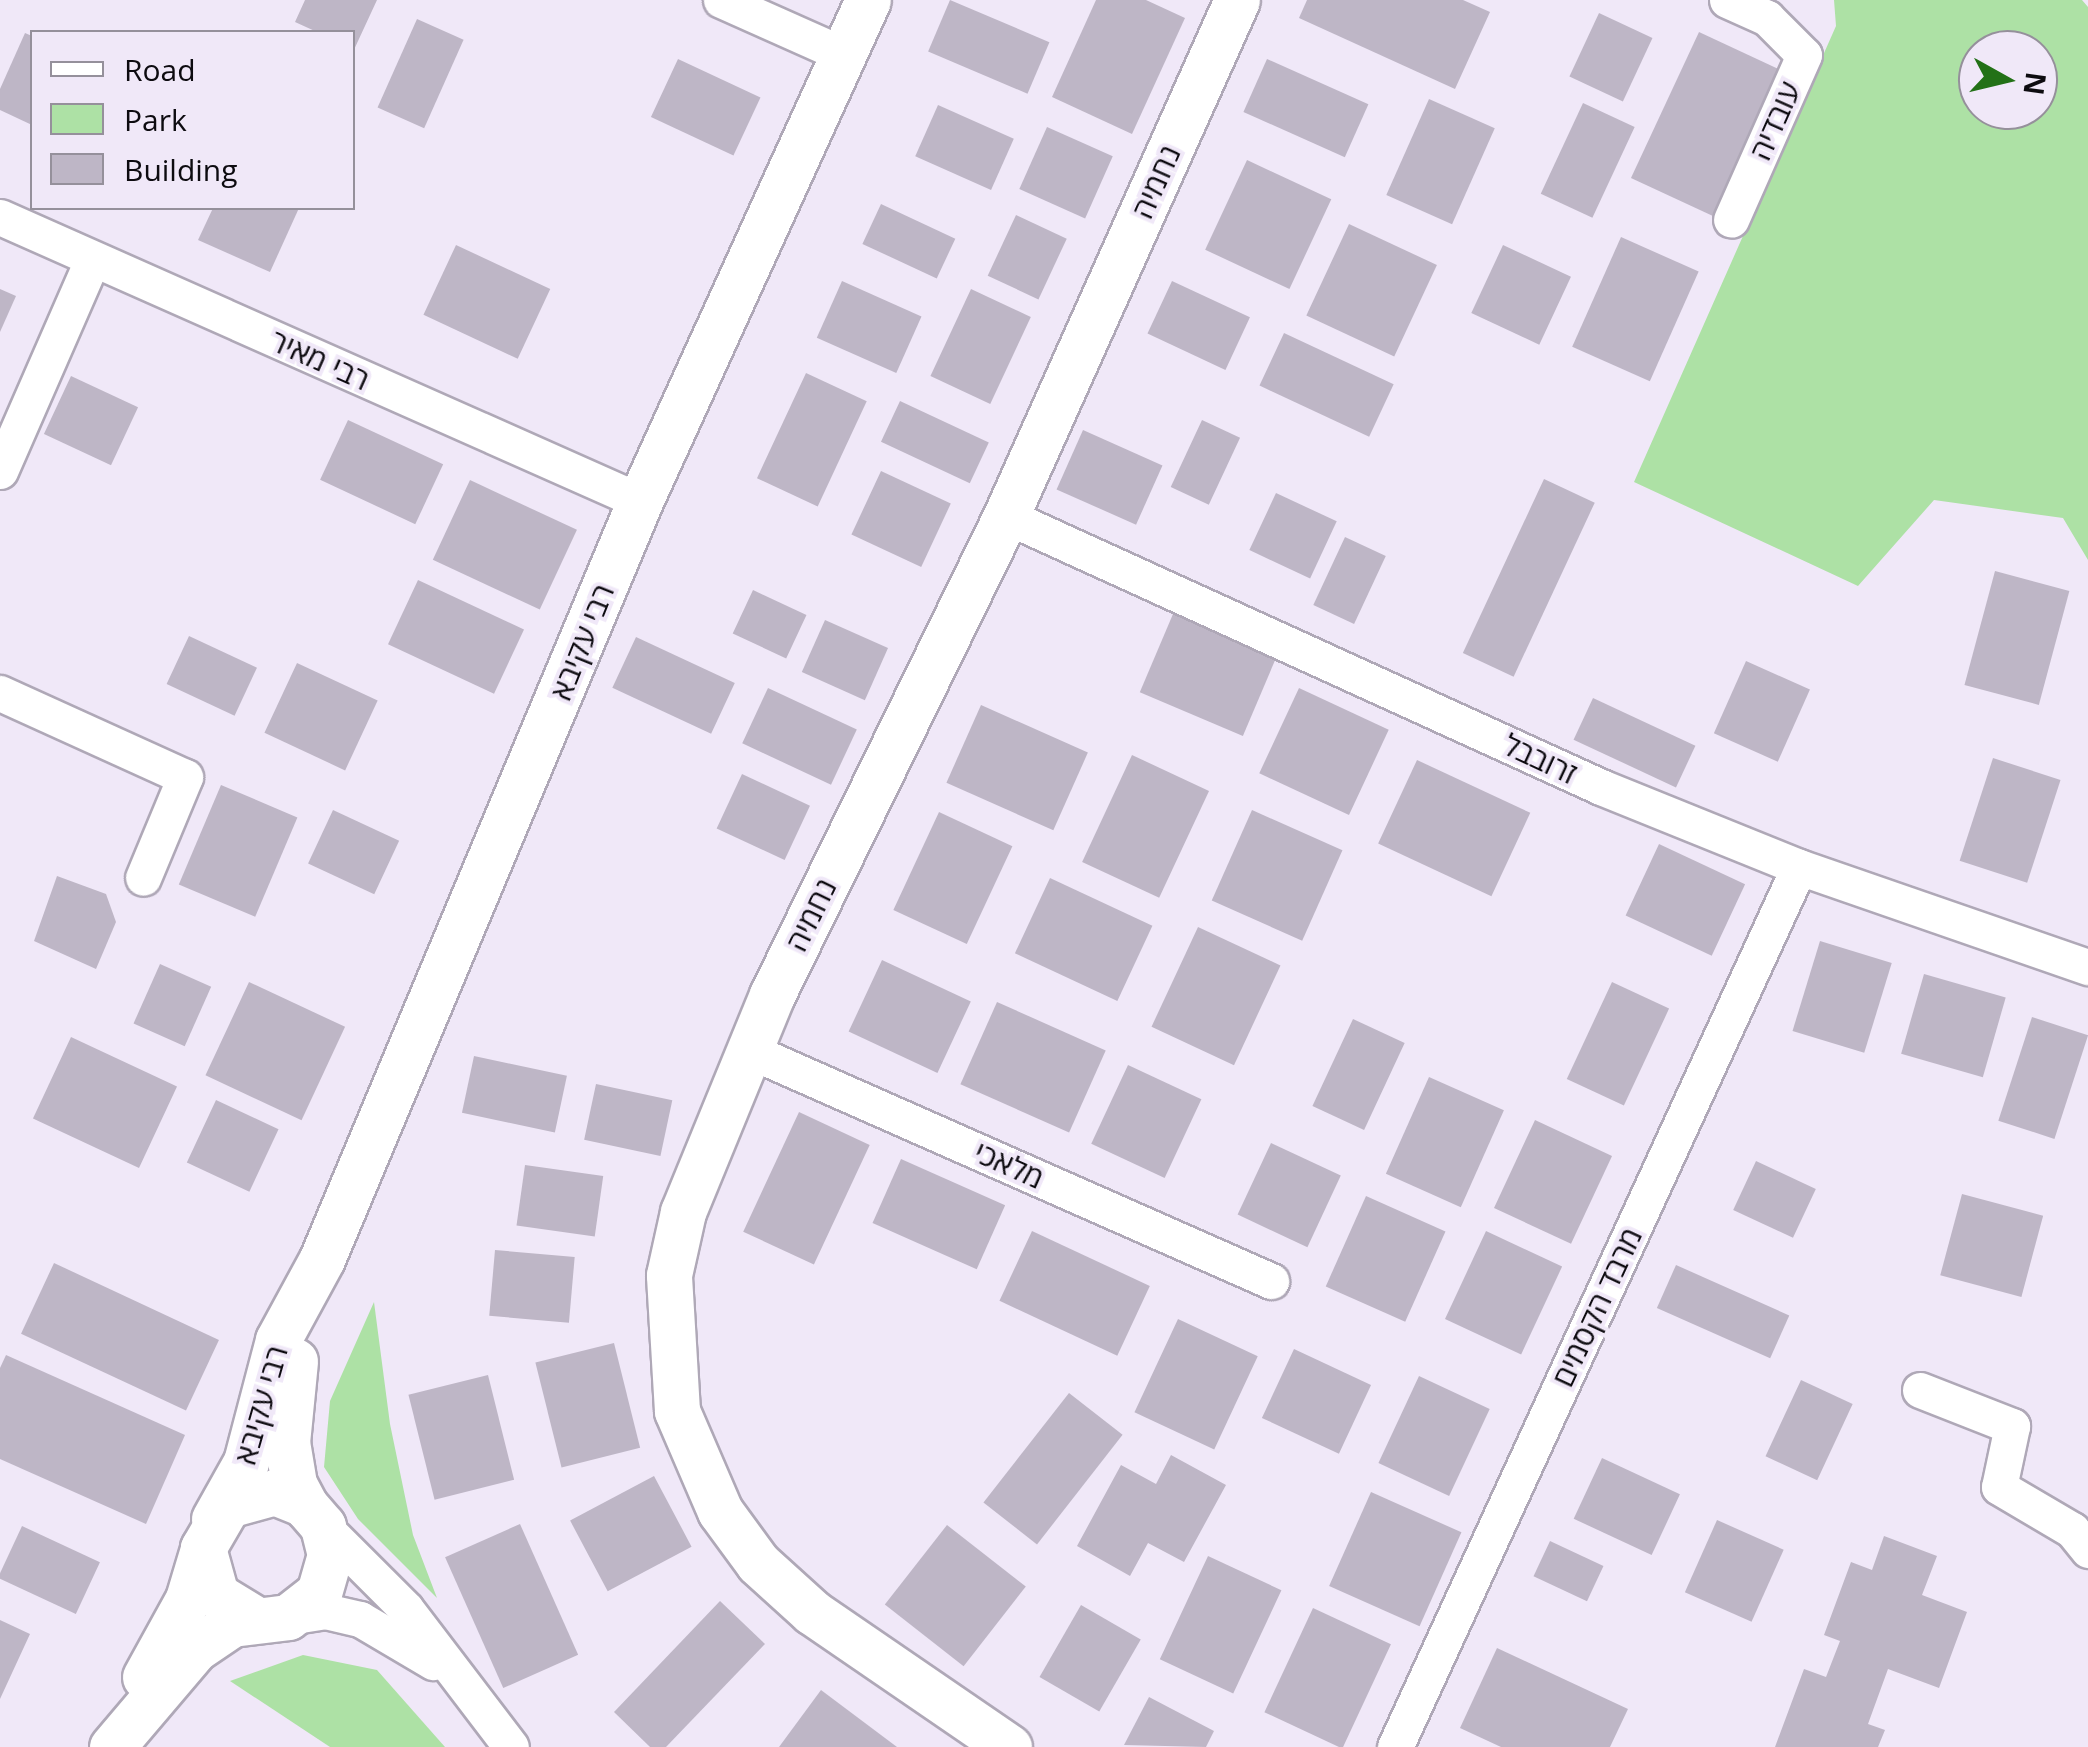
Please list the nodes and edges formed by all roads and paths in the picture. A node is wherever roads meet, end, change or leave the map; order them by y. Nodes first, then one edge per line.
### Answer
1 (720, 0) edge
2 (868, 0) edge
3 (1238, 0) edge
4 (1727, 0) edge
5 (840, 53) junction
6 (0, 218) edge
7 (1731, 220) dead end
8 (92, 260) junction
9 (0, 471) edge
10 (640, 501) junction
11 (1006, 516) junction
12 (0, 692) edge
13 (1799, 867) junction
14 (143, 878) dead end
15 (2088, 966) edge
16 (748, 1050) junction
17 (1271, 1281) dead end
18 (308, 1290) junction
19 (1920, 1390) dead end
20 (315, 1516) junction
21 (209, 1533) junction
22 (2088, 1550) edge
23 (273, 1618) junction
24 (454, 1678) junction
25 (109, 1747) edge
26 (511, 1747) edge
27 (1008, 1747) edge
28 (1395, 1747) edge

1 - 5 street
2 - 5 street, רבי עקיבא
3 - 11 street, נחמיה
4 - 7 street, עובדיה
5 - 10 street, רבי עקיבא
6 - 8 street, רבי מאיר
8 - 9 street
8 - 10 street, רבי מאיר
10 - 18 street, רבי עקיבא
11 - 13 street, זרובבל
11 - 16 street, נחמיה
12 - 14 street
13 - 15 street, זרובבל
13 - 28 street, מרבד הקסמים
16 - 17 street, מלאכי
16 - 27 street, נחמיה
18 - 20 street, רבי עקיבא
18 - 21 street, רבי עקיבא
19 - 22 street
20 - 21 street
20 - 23 street
20 - 24 street
21 - 23 street
21 - 25 street, רבי עקיבא
23 - 24 street
23 - 25 street, רבי עקיבא
24 - 26 street

